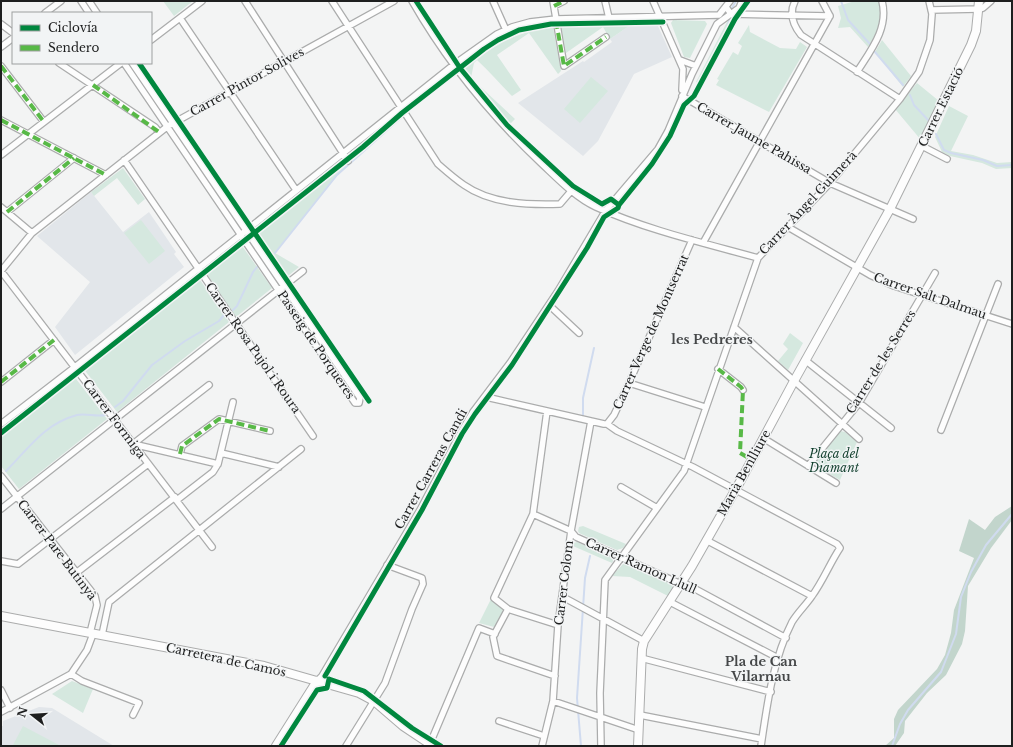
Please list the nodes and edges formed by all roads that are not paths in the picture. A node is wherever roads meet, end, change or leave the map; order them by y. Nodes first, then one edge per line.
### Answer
1 (61, 1) edge
2 (81, 1) edge
3 (89, 1) edge
4 (202, 1) edge
5 (245, 1) edge
6 (332, 1) edge
7 (394, 1) edge
8 (412, 1) edge
9 (493, 1) edge
10 (564, 1) edge
11 (605, 1) edge
12 (653, 1) edge
13 (730, 1) edge
14 (742, 1) edge
15 (795, 1) edge
16 (822, 1) edge
17 (882, 1) edge
18 (929, 1) edge
19 (991, 1) edge
20 (553, 3) edge
21 (979, 5) edge
22 (726, 8) junction
23 (931, 10) junction
24 (46, 12) edge
25 (89, 12) edge
26 (96, 12) edge
27 (731, 14) junction
28 (710, 15) junction
29 (792, 15) junction
30 (660, 16) junction
31 (830, 16) junction
32 (180, 18) junction
33 (609, 18) junction
34 (556, 19) junction
35 (1, 24) edge
36 (717, 24) junction
37 (349, 27) junction
38 (506, 30) junction
39 (12, 32) edge
40 (606, 37) dead end
41 (12, 39) edge
42 (152, 39) edge
43 (815, 45) junction
44 (1, 47) edge
45 (680, 60) junction
46 (284, 62) junction
47 (61, 64) edge
48 (122, 64) edge
49 (124, 64) edge
50 (133, 64) edge
51 (454, 65) junction
52 (1, 66) edge
53 (696, 66) junction
54 (857, 72) junction
55 (93, 85) junction
56 (230, 91) junction
57 (682, 96) junction
58 (900, 99) junction
59 (401, 108) junction
60 (1, 120) edge
61 (44, 122) junction
62 (170, 124) junction
63 (160, 132) junction
64 (29, 134) junction
65 (758, 142) junction
66 (922, 146) junction
67 (343, 152) junction
68 (1, 155) edge
69 (74, 158) junction
70 (947, 159) dead end
71 (124, 160) junction
72 (348, 161) dead end
73 (106, 175) junction
74 (830, 183) junction
75 (296, 190) junction
76 (572, 190) junction
77 (1, 207) edge
78 (890, 209) junction
79 (606, 210) junction
80 (7, 212) junction
81 (913, 219) dead end
82 (788, 227) junction
83 (246, 230) junction
84 (32, 233) junction
85 (241, 234) junction
86 (692, 240) junction
87 (703, 243) junction
88 (758, 258) junction
89 (198, 268) junction
90 (857, 268) junction
91 (1, 271) edge
92 (303, 271) dead end
93 (935, 273) dead end
94 (998, 284) dead end
95 (284, 286) junction
96 (279, 290) junction
97 (922, 295) junction
98 (549, 305) junction
99 (986, 315) junction
100 (236, 324) junction
101 (1012, 324) edge
102 (734, 327) junction
103 (579, 333) dead end
104 (54, 340) junction
105 (805, 360) junction
106 (75, 367) junction
107 (718, 369) junction
108 (794, 381) junction
109 (1, 382) edge
110 (629, 383) junction
111 (209, 385) dead end
112 (743, 390) dead end
113 (486, 397) junction
114 (233, 402) dead end
115 (859, 403) junction
116 (705, 407) junction
117 (547, 411) junction
118 (115, 419) junction
119 (228, 421) junction
120 (592, 421) junction
121 (1, 424) edge
122 (607, 424) junction
123 (842, 424) junction
124 (891, 428) dead end
125 (941, 430) dead end
126 (270, 431) dead end
127 (313, 436) dead end
128 (763, 438) junction
129 (859, 439) dead end
130 (134, 444) junction
131 (302, 449) dead end
132 (221, 453) junction
133 (180, 454) junction
134 (148, 464) junction
135 (218, 464) junction
136 (687, 464) junction
137 (808, 466) junction
138 (279, 467) junction
139 (1, 476) edge
140 (836, 483) dead end
141 (621, 487) dead end
142 (735, 490) junction
143 (17, 497) junction
144 (176, 499) junction
145 (657, 508) junction
146 (1, 509) edge
147 (533, 514) junction
148 (200, 530) junction
149 (571, 531) junction
150 (50, 539) junction
151 (706, 540) junction
152 (212, 547) dead end
153 (620, 557) junction
154 (1, 561) edge
155 (387, 565) junction
156 (76, 573) junction
157 (681, 584) junction
158 (563, 596) junction
159 (812, 596) junction
160 (670, 602) junction
161 (97, 605) junction
162 (108, 607) junction
163 (508, 609) junction
164 (1, 616) edge
165 (602, 619) junction
166 (558, 625) junction
167 (92, 633) junction
168 (495, 634) junction
169 (102, 635) junction
170 (786, 638) junction
171 (644, 641) junction
172 (641, 658) junction
173 (778, 658) junction
174 (71, 674) junction
175 (555, 676) junction
176 (317, 681) junction
177 (1, 690) edge
178 (771, 692) junction
179 (374, 701) junction
180 (553, 701) junction
181 (10, 708) junction
182 (1, 712) edge
183 (133, 715) dead end
184 (640, 715) junction
185 (599, 717) junction
186 (499, 721) dead end
187 (639, 730) junction
188 (544, 736) junction
189 (762, 739) junction
190 (279, 745) edge
191 (430, 745) edge
192 (346, 746) edge
193 (542, 746) edge
194 (601, 746) edge
195 (638, 746) edge
196 (761, 746) edge

1 - 24 street
2 - 25 street
3 - 26 street
4 - 32 street
5 - 46 street
6 - 37 street
7 - 37 street, Carrer Pintor Solives
8 - 51 street
9 - 38 street
10 - 20 street
11 - 33 street
12 - 30 street
13 - 22 street
14 - 27 street
15 - 29 street
16 - 31 street
17 - 54 street
18 - 23 street, Carrer Àngel Guimerà
19 - 21 street
20 - 34 street
21 - 23 street
21 - 66 street, Carrer Estació
22 - 27 street
22 - 28 street
23 - 58 street, Carrer Àngel Guimerà
27 - 29 street
27 - 36 street
28 - 30 street
28 - 36 street
29 - 31 street
29 - 43 street
30 - 33 street
30 - 45 street
31 - 43 street
32 - 42 street
32 - 56 street
33 - 34 street
34 - 38 street
34 - 40 street
35 - 39 street
36 - 53 street, Carrer Carreras Candi
37 - 46 street, Carrer Pintor Solives
37 - 59 street
38 - 51 street
41 - 44 street
43 - 54 street
43 - 65 street
45 - 53 street
45 - 57 street
46 - 56 street, Carrer Pintor Solives
46 - 67 street
47 - 55 street
48 - 55 street
49 - 62 street, Passeig de Porqueres
50 - 62 street, Passeig de Porqueres
51 - 59 street
51 - 76 street
52 - 61 street
53 - 57 street, Carrer Carreras Candi
54 - 58 street
55 - 61 street
55 - 63 street
56 - 62 street, Carrer Pintor Solives
56 - 75 street
57 - 65 street, Carrer Jaume Pahissa
57 - 79 street, Carrer Carreras Candi
58 - 74 street, Carrer Àngel Guimerà
59 - 67 street
59 - 76 street
60 - 64 street
61 - 64 street
62 - 63 street, Carrer Pintor Solives
62 - 83 street, Passeig de Porqueres
62 - 85 street, Passeig de Porqueres
63 - 71 street, Carrer Pintor Solives
64 - 68 street
64 - 69 street
65 - 74 street, Carrer Jaume Pahissa
65 - 87 street
66 - 70 street
66 - 78 street, Carrer Estació
67 - 72 street
67 - 75 street
69 - 73 street
69 - 80 street
71 - 73 street, Carrer Pintor Solives
71 - 89 street, Carrer Rosa Pujol i Roura
73 - 84 street, Carrer Pintor Solives
74 - 78 street, Carrer Jaume Pahissa
74 - 82 street, Carrer Àngel Guimerà
75 - 83 street
76 - 79 street
77 - 80 street
78 - 81 street, Carrer Jaume Pahissa
78 - 90 street, Marià Benlliure
79 - 86 street
79 - 98 street, Carrer Carreras Candi
80 - 84 street
82 - 88 street, Carrer Àngel Guimerà
82 - 90 street, Carrer Salt Dalmau
83 - 85 street
83 - 95 street, Passeig de Porqueres
84 - 91 street, Carrer Pintor Solives
85 - 89 street
85 - 96 street, Passeig de Porqueres
86 - 87 street
86 - 110 street, Carrer Verge de Montserrat
87 - 88 street
88 - 102 street, Carrer Àngel Guimerà
89 - 100 street, Carrer Rosa Pujol i Roura
89 - 106 street
90 - 97 street, Carrer Salt Dalmau
90 - 105 street, Marià Benlliure
91 - 104 street, Carrer Formiga
92 - 95 street
93 - 97 street, Carrer de les Serres
94 - 99 street
95 - 96 street
95 - 96 street, Passeig de Porqueres
96 - 100 street
97 - 99 street, Carrer Salt Dalmau
97 - 115 street, Carrer de les Serres
98 - 103 street
98 - 113 street, Carrer Carreras Candi
99 - 101 street, Carrer Salt Dalmau
99 - 125 street
100 - 118 street
100 - 127 street, Carrer Rosa Pujol i Roura
102 - 107 street, Carrer Àngel Guimerà
102 - 108 street
104 - 106 street, Carrer Formiga
104 - 109 street
105 - 108 street, Marià Benlliure
105 - 115 street
106 - 118 street, Carrer Formiga
106 - 121 street
107 - 112 street
107 - 116 street, Carrer Àngel Guimerà
108 - 123 street
108 - 128 street, Marià Benlliure
110 - 116 street
110 - 122 street, Carrer Verge de Montserrat
111 - 130 street
113 - 117 street
113 - 155 street, Carrer Carreras Candi
114 - 119 street
115 - 123 street, Carrer de les Serres
115 - 124 street
116 - 136 street, Carrer Àngel Guimerà
117 - 120 street
117 - 147 street
118 - 130 street, Carrer Formiga
118 - 143 street
119 - 126 street
119 - 132 street
119 - 133 street
120 - 122 street
120 - 149 street, Carrer Colom
122 - 136 street
123 - 129 street
123 - 137 street, Carrer de les Serres
128 - 137 street
128 - 142 street, Marià Benlliure
130 - 133 street
130 - 134 street, Carrer Formiga
131 - 138 street
132 - 135 street
132 - 138 street
133 - 135 street
134 - 144 street, Carrer Formiga
134 - 150 street
135 - 144 street
136 - 142 street
136 - 145 street, Carrer Àngel Guimerà
137 - 140 street
138 - 148 street
139 - 143 street, Carrer Pare Butinyà
141 - 145 street
142 - 151 street, Marià Benlliure
142 - 159 street
143 - 146 street
143 - 150 street, Carrer Pare Butinyà
144 - 148 street, Carrer Formiga
144 - 156 street
145 - 153 street, Carrer Àngel Guimerà
147 - 149 street, Carrer Ramon Llull
147 - 163 street
148 - 152 street, Carrer Formiga
148 - 162 street
149 - 153 street, Carrer Ramon Llull
149 - 158 street, Carrer Colom
150 - 154 street
150 - 156 street, Carrer Pare Butinyà
151 - 157 street, Marià Benlliure
151 - 159 street
153 - 157 street, Carrer Ramon Llull
153 - 165 street, Carrer Àngel Guimerà
155 - 176 street, Carrer Carreras Candi
155 - 179 street
156 - 161 street, Carrer Pare Butinyà
157 - 160 street, Marià Benlliure
157 - 170 street, Carrer Ramon Llull
158 - 165 street
158 - 166 street, Carrer Colom
159 - 170 street
160 - 171 street, Marià Benlliure
160 - 173 street
161 - 162 street
161 - 167 street
162 - 169 street
163 - 166 street
163 - 168 street
164 - 167 street, Carretera de Camós
165 - 171 street
165 - 185 street, Carrer Àngel Guimerà
166 - 175 street, Carrer Colom
167 - 169 street, Carretera de Camós
167 - 174 street
168 - 175 street
168 - 191 street
169 - 176 street, Carretera de Camós
170 - 173 street
171 - 172 street, Marià Benlliure
172 - 178 street
172 - 184 street, Marià Benlliure
173 - 178 street
174 - 181 street
174 - 183 street
175 - 180 street, Carrer Colom
176 - 179 street, Carretera de Camós
176 - 190 street
177 - 181 street
178 - 189 street
179 - 191 street, Carretera de Camós
179 - 192 street
180 - 185 street
180 - 188 street, Carrer Colom
181 - 182 street
184 - 187 street, Marià Benlliure
184 - 189 street
185 - 187 street
185 - 194 street, Carrer Àngel Guimerà
186 - 188 street
187 - 195 street, Marià Benlliure
188 - 193 street, Carrer Colom
189 - 196 street

